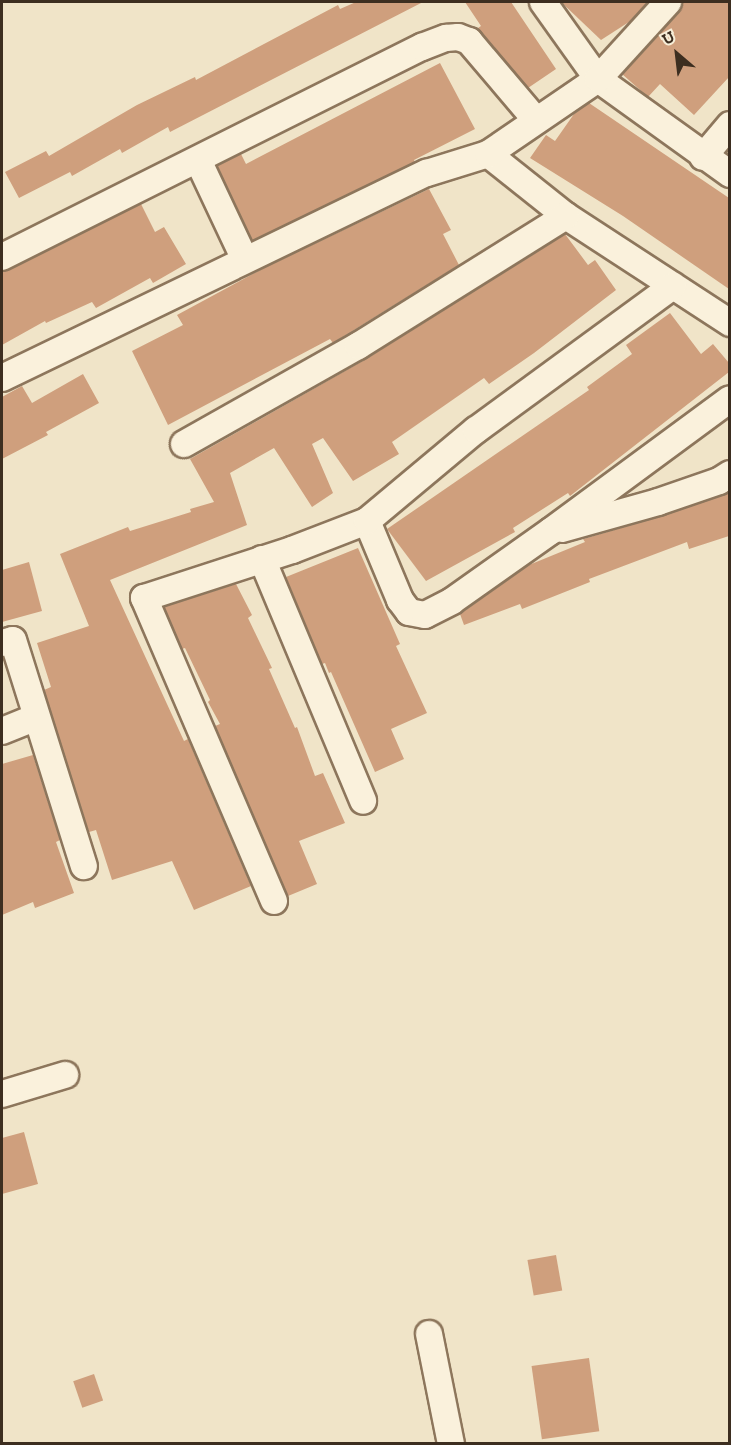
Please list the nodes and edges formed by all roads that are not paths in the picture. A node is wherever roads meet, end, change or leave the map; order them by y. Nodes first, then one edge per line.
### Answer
1 (543, 2) edge
2 (668, 2) edge
3 (598, 79) junction
4 (537, 120) junction
5 (729, 125) edge
6 (488, 154) junction
7 (703, 157) junction
8 (198, 160) junction
9 (729, 174) edge
10 (566, 216) junction
11 (2, 257) edge
12 (245, 260) junction
13 (673, 286) junction
14 (729, 323) edge
15 (2, 378) edge
16 (729, 399) edge
17 (184, 444) dead end
18 (729, 474) edge
19 (367, 521) junction
20 (551, 531) junction
21 (262, 559) junction
22 (2, 643) edge
23 (35, 718) junction
24 (2, 731) edge
25 (363, 801) dead end
26 (84, 866) dead end
27 (274, 901) dead end
28 (65, 1075) dead end
29 (2, 1094) edge
30 (429, 1334) dead end
31 (451, 1443) edge

1 - 3 street
2 - 3 street
3 - 4 street
3 - 7 street
4 - 6 street
4 - 8 street
5 - 7 street
6 - 10 street
6 - 12 street
7 - 9 street
8 - 11 street
8 - 12 street
10 - 13 street
10 - 17 street
12 - 15 street
13 - 14 street
13 - 19 street
16 - 20 street
18 - 20 street
19 - 20 street
19 - 21 street
21 - 25 street
21 - 27 street
22 - 23 street
23 - 24 street
23 - 26 street
28 - 29 street
30 - 31 street

